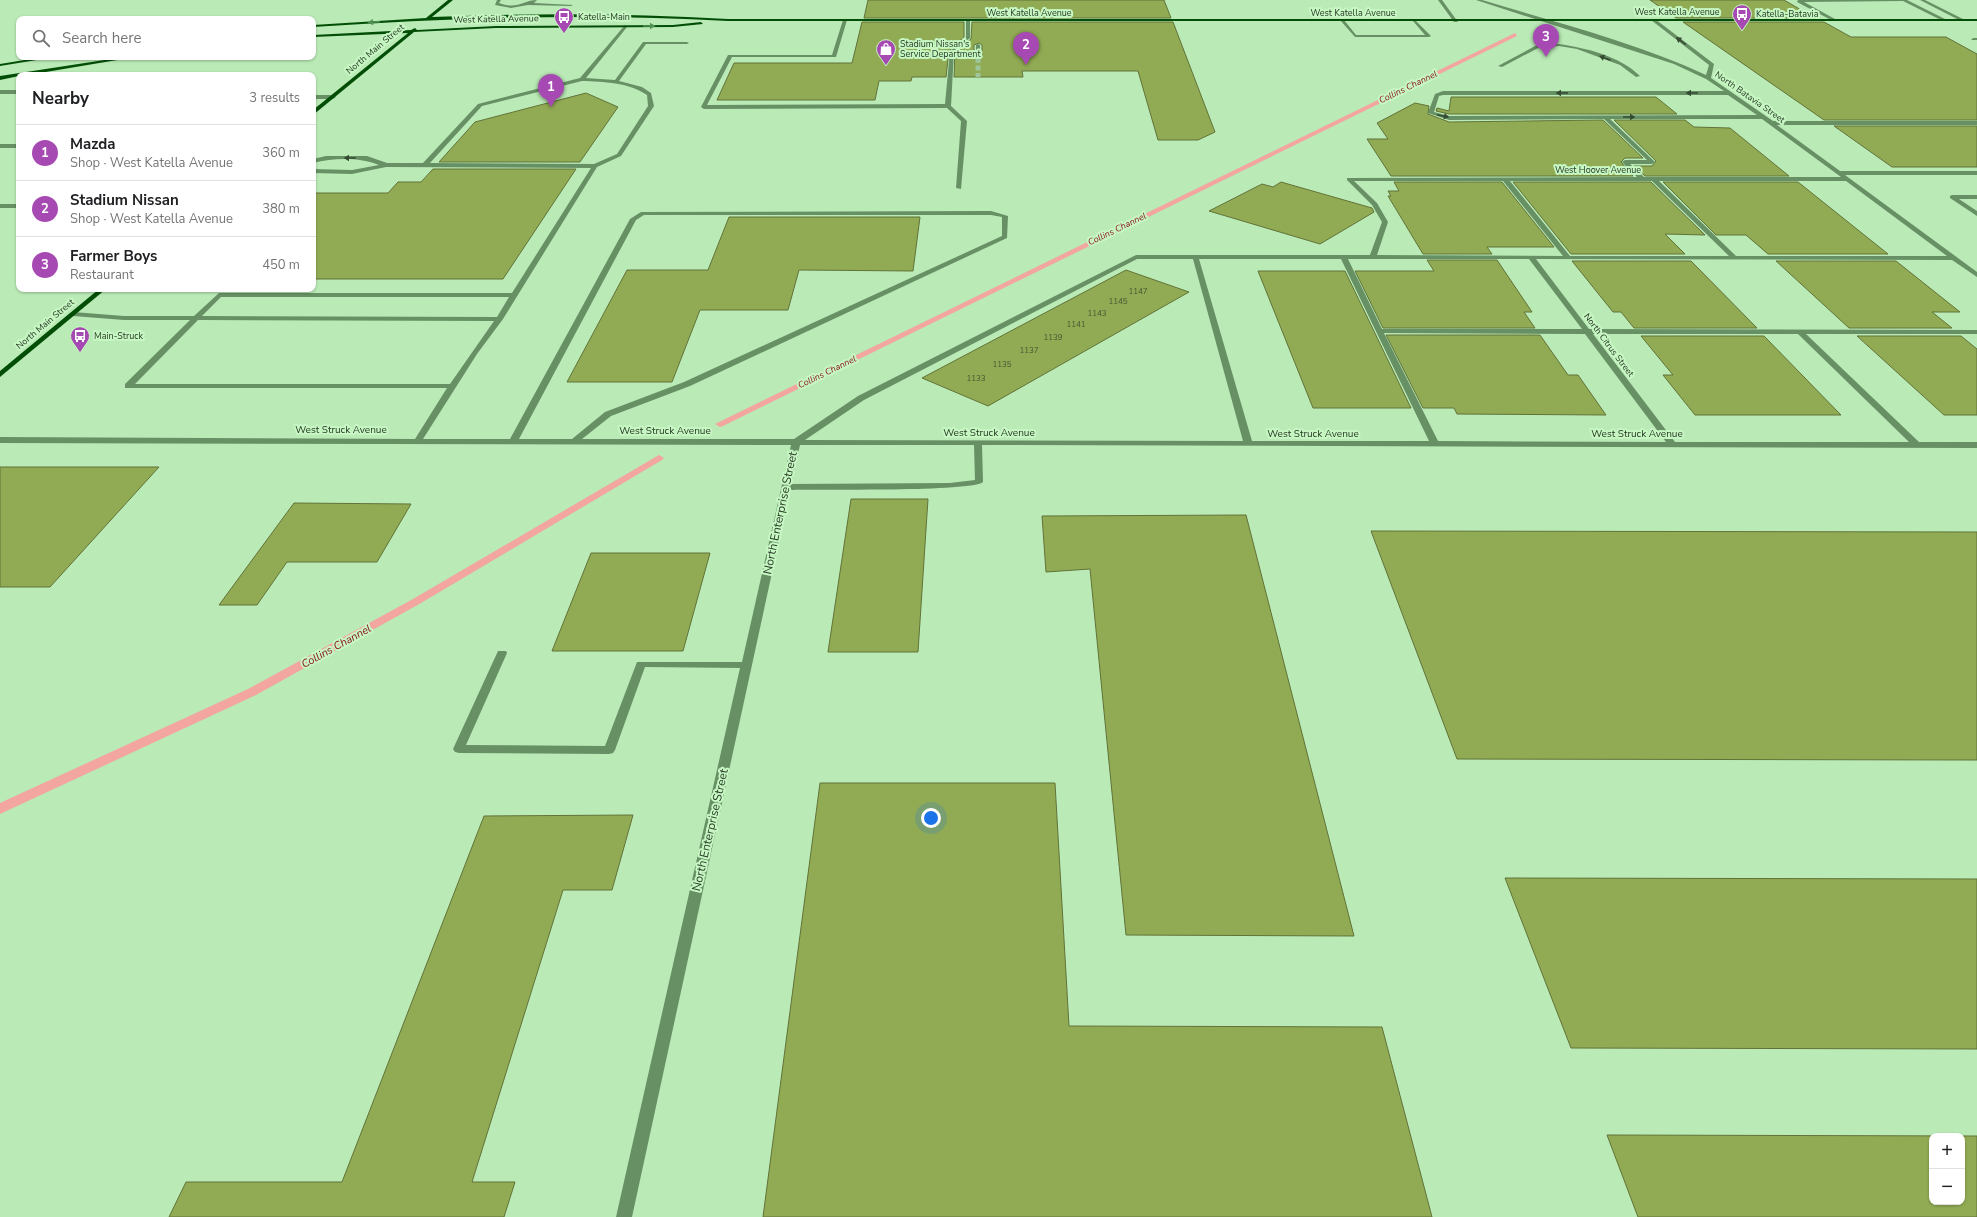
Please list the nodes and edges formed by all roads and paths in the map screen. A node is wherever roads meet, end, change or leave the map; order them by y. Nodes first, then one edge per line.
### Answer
1 (451, 0) edge
2 (499, 0) edge
3 (535, 0) edge
4 (575, 0) edge
5 (1440, 0) edge
6 (1478, 0) edge
7 (1798, 0) edge
8 (1905, 0) edge
9 (1922, 0) edge
10 (527, 4) junction
11 (571, 5) junction
12 (559, 16) junction
13 (427, 20) junction
14 (728, 20) junction
15 (845, 20) junction
16 (1653, 20) junction
17 (1833, 20) junction
18 (1945, 20) junction
19 (1963, 20) junction
20 (1977, 20) edge
21 (968, 21) junction
22 (1342, 21) junction
23 (1415, 21) junction
24 (1456, 21) junction
25 (1547, 21) junction
26 (316, 26) edge
27 (625, 26) junction
28 (414, 30) junction
29 (316, 36) edge
30 (686, 43) dead end
31 (978, 45) dead end
32 (978, 58) tunnel mouth
33 (33, 60) edge
34 (114, 60) edge
35 (0, 65) edge
36 (1500, 66) dead end
37 (38, 72) edge
38 (16, 75) edge
39 (1638, 76) dead end
40 (0, 78) edge
41 (1708, 78) junction
42 (582, 79) junction
43 (616, 82) junction
44 (0, 92) edge
45 (16, 92) edge
46 (1731, 93) junction
47 (316, 97) edge
48 (333, 97) junction
49 (948, 106) junction
50 (316, 110) edge
51 (1763, 116) junction
52 (1605, 117) junction
53 (1772, 123) junction
54 (1977, 123) edge
55 (0, 146) edge
56 (16, 146) edge
57 (316, 160) edge
58 (386, 165) junction
59 (424, 166) junction
60 (595, 166) junction
61 (316, 171) edge
62 (1839, 173) junction
63 (1977, 173) edge
64 (1505, 179) junction
65 (1642, 179) junction
66 (1654, 179) junction
67 (1848, 179) junction
68 (959, 188) dead end
69 (1977, 197) edge
70 (0, 206) edge
71 (16, 206) edge
72 (1977, 214) edge
73 (1195, 256) junction
74 (1343, 256) junction
75 (1373, 256) junction
76 (1530, 257) junction
77 (1568, 257) junction
78 (1734, 257) junction
79 (1954, 258) junction
80 (1977, 275) edge
81 (100, 292) edge
82 (514, 295) junction
83 (74, 314) junction
84 (196, 318) junction
85 (498, 319) junction
86 (1380, 331) junction
87 (1586, 331) junction
88 (1799, 331) junction
89 (1977, 332) edge
90 (0, 375) edge
91 (453, 386) junction
92 (0, 440) edge
93 (418, 440) junction
94 (514, 440) junction
95 (575, 440) junction
96 (796, 442) junction
97 (978, 443) junction
98 (1248, 443) junction
99 (1435, 444) junction
100 (1672, 444) junction
101 (1917, 445) junction
102 (1977, 445) edge
103 (786, 487) junction
104 (502, 653) dead end
105 (747, 665) junction
106 (624, 1217) edge

1 - 13 main road, North Main Street
2 - 10 street
3 - 10 street
4 - 11 street
5 - 24 street
6 - 25 street, North Batavia Street
7 - 8 street
7 - 17 street
8 - 18 street
9 - 19 street
10 - 11 street
11 - 12 street
12 - 13 main road, West Katella Avenue
12 - 14 main road, West Katella Avenue
13 -> 26 main road, West Katella Avenue
13 - 28 main road, North Main Street
14 - 15 main road, West Katella Avenue
27 -> 14 main road, West Katella Avenue
15 - 21 main road, West Katella Avenue
15 - 49 street
16 - 17 main road, West Katella Avenue
16 - 25 main road, West Katella Avenue
41 -> 16 street
17 - 18 main road, West Katella Avenue
18 - 19 main road, West Katella Avenue
19 - 20 main road, West Katella Avenue
21 - 22 main road, West Katella Avenue
21 - 49 street
22 - 23 main road, West Katella Avenue
22 - 23 street
23 - 24 main road, West Katella Avenue
24 - 25 main road, West Katella Avenue
25 - 41 street, North Batavia Street
27 - 28 main road, West Katella Avenue
27 - 42 street
28 - 29 main road, West Katella Avenue
28 - 48 main road, North Main Street
30 - 43 street
31 - 32 street
33 - 35 main road
34 - 37 main road
39 -> 36 street
38 - 40 main road
41 - 46 street, North Batavia Street
42 - 43 street
42 - 59 street
43 - 60 street
44 - 45 street
46 - 51 street, North Batavia Street
46 -> 52 street
47 - 48 street
48 - 50 main road, North Main Street
49 - 68 street
52 -> 51 street
51 - 53 street, North Batavia Street
52 - 65 street
53 - 54 street
53 - 62 street, North Batavia Street
55 - 56 street
58 -> 57 street
58 - 59 street
58 - 61 street
59 - 60 street
60 - 82 street
62 - 63 street
62 - 67 street, North Batavia Street
64 - 65 street, West Hoover Avenue
64 - 75 street, West Hoover Avenue
64 - 77 street
65 - 66 street, West Hoover Avenue
66 - 67 street, West Hoover Avenue
66 - 78 street
67 - 79 street, North Batavia Street
69 - 72 street
70 - 71 street
73 - 74 street
73 - 96 street
73 - 98 street
74 - 75 street
74 - 86 street
75 - 76 street
76 - 77 street
76 - 87 street, North Citrus Street
77 - 78 street
78 - 79 street
79 - 80 street, North Batavia Street
81 - 83 main road, North Main Street
82 - 84 street
82 - 85 street
83 - 84 street
83 - 90 main road, North Main Street
84 - 85 street
84 - 91 street
85 - 91 street
86 - 87 street
86 - 99 street
87 - 88 street
87 - 100 street, North Citrus Street
88 - 89 street
88 - 101 street
91 - 93 street
92 - 93 street, West Struck Avenue
93 - 94 street, West Struck Avenue
94 - 95 street, West Struck Avenue
94 - 95 street
95 - 96 street, West Struck Avenue
96 - 97 street, West Struck Avenue
96 - 103 street, North Enterprise Street
97 - 98 street, West Struck Avenue
97 - 103 street
98 - 99 street, West Struck Avenue
99 - 100 street, West Struck Avenue
100 - 101 street, West Struck Avenue
101 - 102 street, West Struck Avenue
103 - 105 street, North Enterprise Street
104 - 105 street
105 - 106 street, North Enterprise Street

